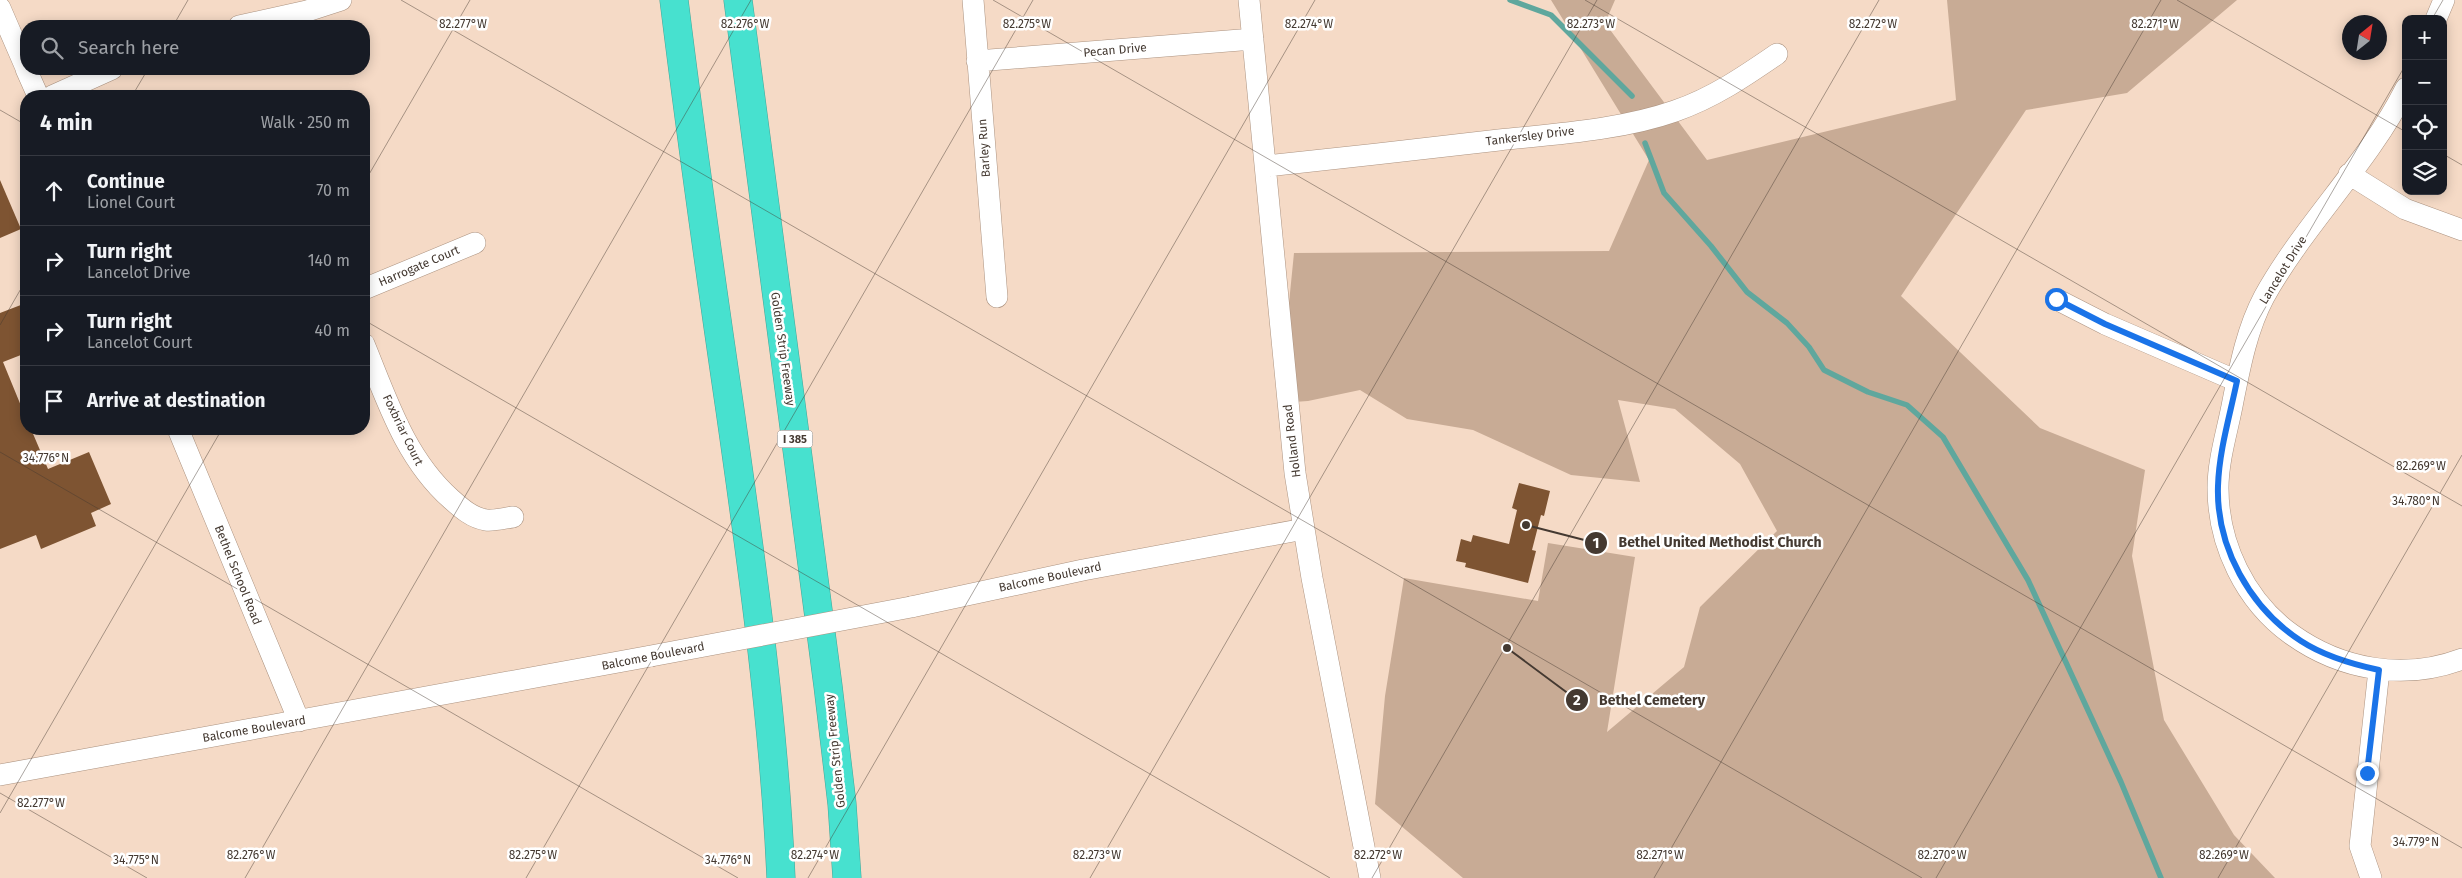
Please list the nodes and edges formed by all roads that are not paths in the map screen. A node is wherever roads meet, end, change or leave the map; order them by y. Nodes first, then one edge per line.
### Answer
1 (342, 0) edge
2 (674, 0) edge
3 (738, 0) edge
4 (973, 0) edge
5 (1248, 0) edge
6 (2444, 0) edge
7 (0, 8) edge
8 (2438, 15) edge
9 (266, 20) edge
10 (1253, 39) junction
11 (20, 54) edge
12 (1777, 54) dead end
13 (977, 61) junction
14 (29, 75) edge
15 (99, 75) edge
16 (35, 90) edge
17 (65, 90) edge
18 (2402, 96) edge
19 (1266, 166) junction
20 (2349, 174) junction
21 (2462, 230) edge
22 (474, 243) dead end
23 (370, 286) edge
24 (997, 297) dead end
25 (2056, 299) dead end
26 (370, 358) edge
27 (2237, 381) junction
28 (180, 435) edge
29 (513, 517) dead end
30 (1304, 530) junction
31 (2462, 658) edge
32 (2379, 670) junction
33 (299, 721) junction
34 (0, 775) edge
35 (781, 878) edge
36 (847, 878) edge
37 (1370, 878) edge
38 (2371, 878) edge

1 - 9 street
2 - 35 highway
3 - 36 highway, Golden Strip Freeway / I 385
4 - 13 street, Barley Run
5 - 10 street, Holland Road
6 - 8 street
7 - 11 street
10 - 13 street, Pecan Drive
10 - 19 street, Holland Road
12 - 19 street, Tankersley Drive
13 - 24 street, Barley Run
14 - 16 street
15 - 17 street
18 - 20 street, Lancelot Drive
19 - 30 street, Holland Road
20 - 21 street
20 - 27 street, Lancelot Drive
22 - 23 street, Harrogate Court
25 - 27 street
26 - 29 street, Foxbriar Court
27 - 32 street, Lancelot Drive
28 - 33 street, Bethel School Road
30 - 33 street, Balcome Boulevard, bridge
30 - 37 street, Holland Road
31 - 32 street, Lancelot Drive
32 - 38 street
33 - 34 street, Balcome Boulevard

